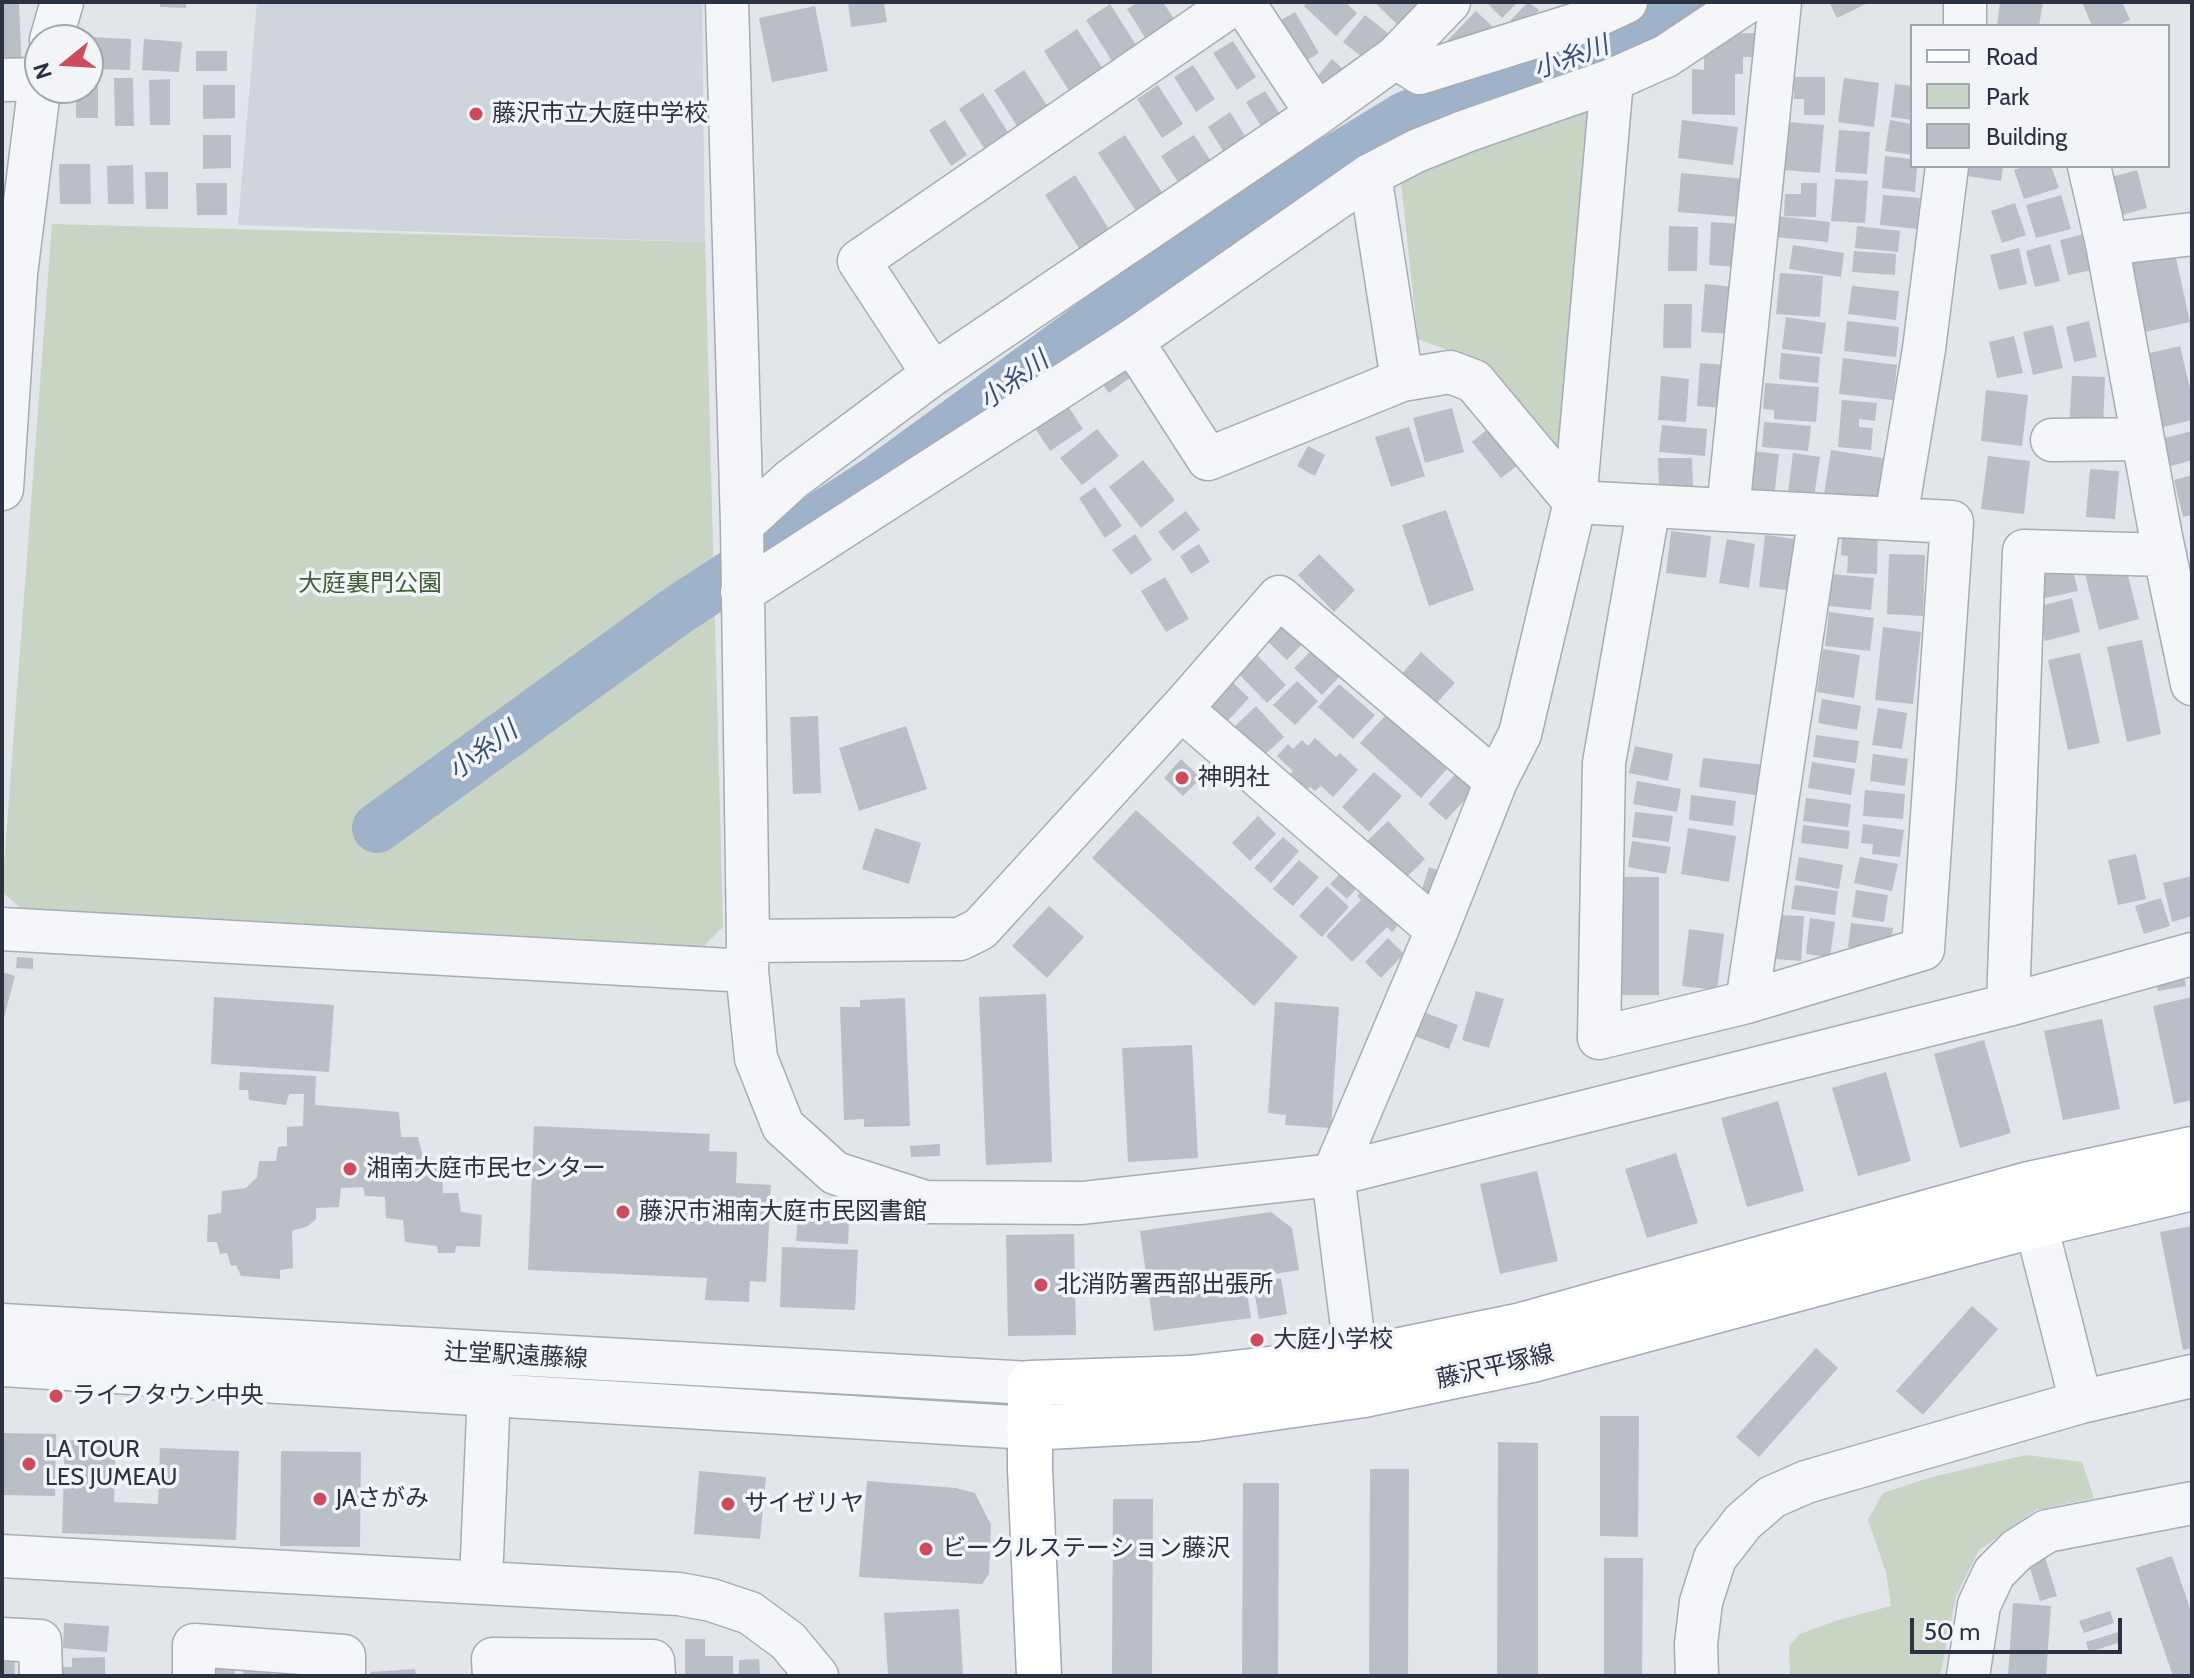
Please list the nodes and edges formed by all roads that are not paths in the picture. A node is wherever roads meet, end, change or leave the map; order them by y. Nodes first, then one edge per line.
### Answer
1 (62, 2) edge
2 (727, 2) edge
3 (1449, 2) edge
4 (1626, 2) edge
5 (1747, 2) edge
6 (1780, 2) edge
7 (1965, 2) edge
8 (1251, 6) edge
9 (56, 24) edge
10 (1965, 24) edge
11 (1396, 57) junction
12 (2, 80) edge
13 (24, 80) edge
14 (1612, 80) junction
15 (36, 104) edge
16 (1317, 114) junction
17 (1947, 168) edge
18 (2089, 168) edge
19 (1370, 175) junction
20 (2192, 234) edge
21 (2107, 244) junction
22 (9, 273) edge
23 (1132, 341) junction
24 (933, 374) junction
25 (1402, 380) junction
26 (2143, 439) junction
27 (2052, 440) dead end
28 (2, 489) edge
29 (1575, 502) junction
30 (1649, 506) junction
31 (1728, 510) junction
32 (1820, 515) junction
33 (1896, 518) junction
34 (742, 525) junction
35 (2175, 563) edge
36 (742, 592) junction
37 (2192, 684) edge
38 (1181, 709) junction
39 (1496, 781) junction
40 (2, 929) edge
41 (1437, 930) junction
42 (2192, 954) edge
43 (748, 956) junction
44 (1747, 1002) junction
45 (2008, 1005) junction
46 (2192, 1149) edge
47 (1333, 1175) junction
48 (2192, 1188) edge
49 (2036, 1225) junction
50 (1840, 1236) junction
51 (2, 1325) edge
52 (491, 1355) junction
53 (2, 1365) edge
54 (2192, 1376) edge
55 (1360, 1377) junction
56 (1030, 1383) junction
57 (489, 1396) junction
58 (2081, 1402) junction
59 (1029, 1428) junction
60 (2192, 1503) edge
61 (2, 1556) edge
62 (481, 1581) junction
63 (2, 1639) edge
64 (41, 1676) edge
65 (194, 1676) edge
66 (344, 1676) edge
67 (494, 1676) edge
68 (654, 1676) edge
69 (817, 1676) edge
70 (1039, 1676) edge
71 (1697, 1676) edge
72 (1968, 1676) edge

1 - 9 street
2 - 34 street
3 - 11 street
4 - 11 street
5 - 14 street
6 - 31 street
7 - 10 street
8 - 16 street
8 - 24 street
11 - 16 street
12 - 13 street
14 - 19 street
14 - 29 street
15 - 22 street
16 - 24 street
17 - 33 street
18 - 21 street
19 - 23 street
19 - 25 street
20 - 21 street
21 - 26 street
22 - 28 street
23 - 25 street
23 - 36 street
24 - 34 street
25 - 29 street
26 - 27 street
26 - 35 street
29 - 30 street
29 - 39 street
30 - 31 street
30 - 44 street
31 - 32 street
32 - 33 street
32 - 44 street
33 - 44 street
34 - 36 street
35 - 37 street
35 - 45 street
36 - 43 street
38 - 39 street
38 - 41 street
38 - 43 street
39 - 41 street
40 - 43 street
41 - 47 street
42 - 45 street
43 - 47 street
45 - 47 street
46 - 50 main road, 藤沢平塚線
47 - 55 street
48 - 49 main road, 藤沢平塚線
49 - 50 street
49 - 55 main road, 藤沢平塚線
49 - 58 street
50 - 55 main road, 藤沢平塚線
51 - 52 street, 辻堂駅遠藤線
52 - 56 street, 辻堂駅遠藤線
52 - 57 street
53 - 57 street, 辻堂駅遠藤線
54 - 58 street
55 - 56 main road, 藤沢平塚線
55 - 59 main road, 藤沢平塚線
56 - 59 main road
57 - 59 street, 辻堂駅遠藤線
57 - 62 street
58 - 71 street
59 - 70 main road
60 - 72 street
61 - 62 street
62 - 69 street
63 - 64 street
65 - 66 street
67 - 68 street

